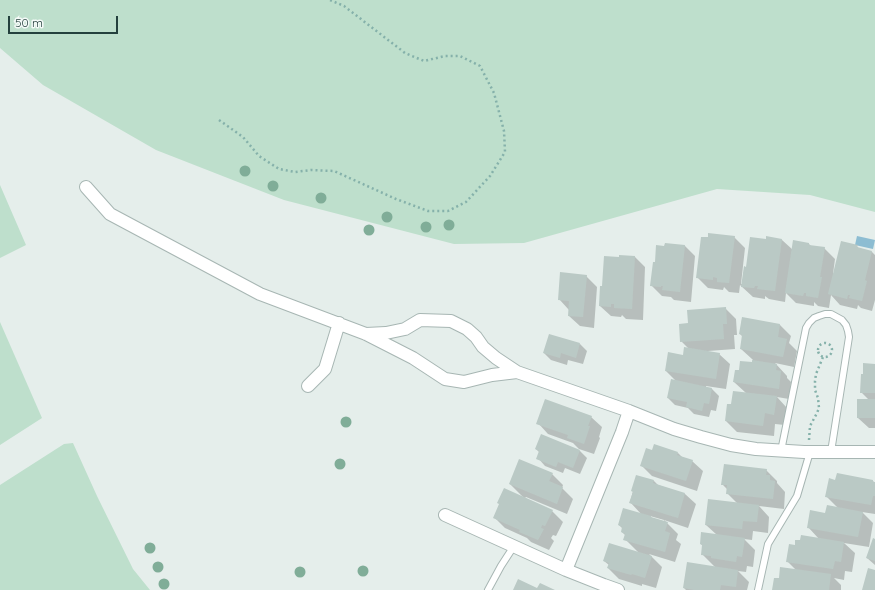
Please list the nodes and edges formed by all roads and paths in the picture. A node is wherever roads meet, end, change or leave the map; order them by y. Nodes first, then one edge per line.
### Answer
1 (330, 0) edge
2 (218, 120) dead end
3 (86, 188) dead end
4 (339, 323) junction
5 (366, 334) junction
6 (823, 357) junction
7 (517, 372) junction
8 (308, 386) dead end
9 (629, 412) junction
10 (810, 446) junction
11 (781, 451) junction
12 (831, 452) junction
13 (875, 452) edge
14 (445, 515) dead end
15 (514, 546) junction
16 (566, 570) junction
17 (488, 590) edge
18 (618, 590) edge
19 (758, 590) edge

1 - 2 path
3 - 4 street
4 - 5 street
4 - 8 street
5 - 7 street
5 - 7 street
6 - 6 path
6 - 10 path
7 - 9 street
9 - 11 street
9 - 16 street
10 - 11 street
10 - 12 street
10 - 19 lane
11 - 12 lane
12 - 13 street
14 - 15 street
15 - 16 street
15 - 17 lane
16 - 18 street

